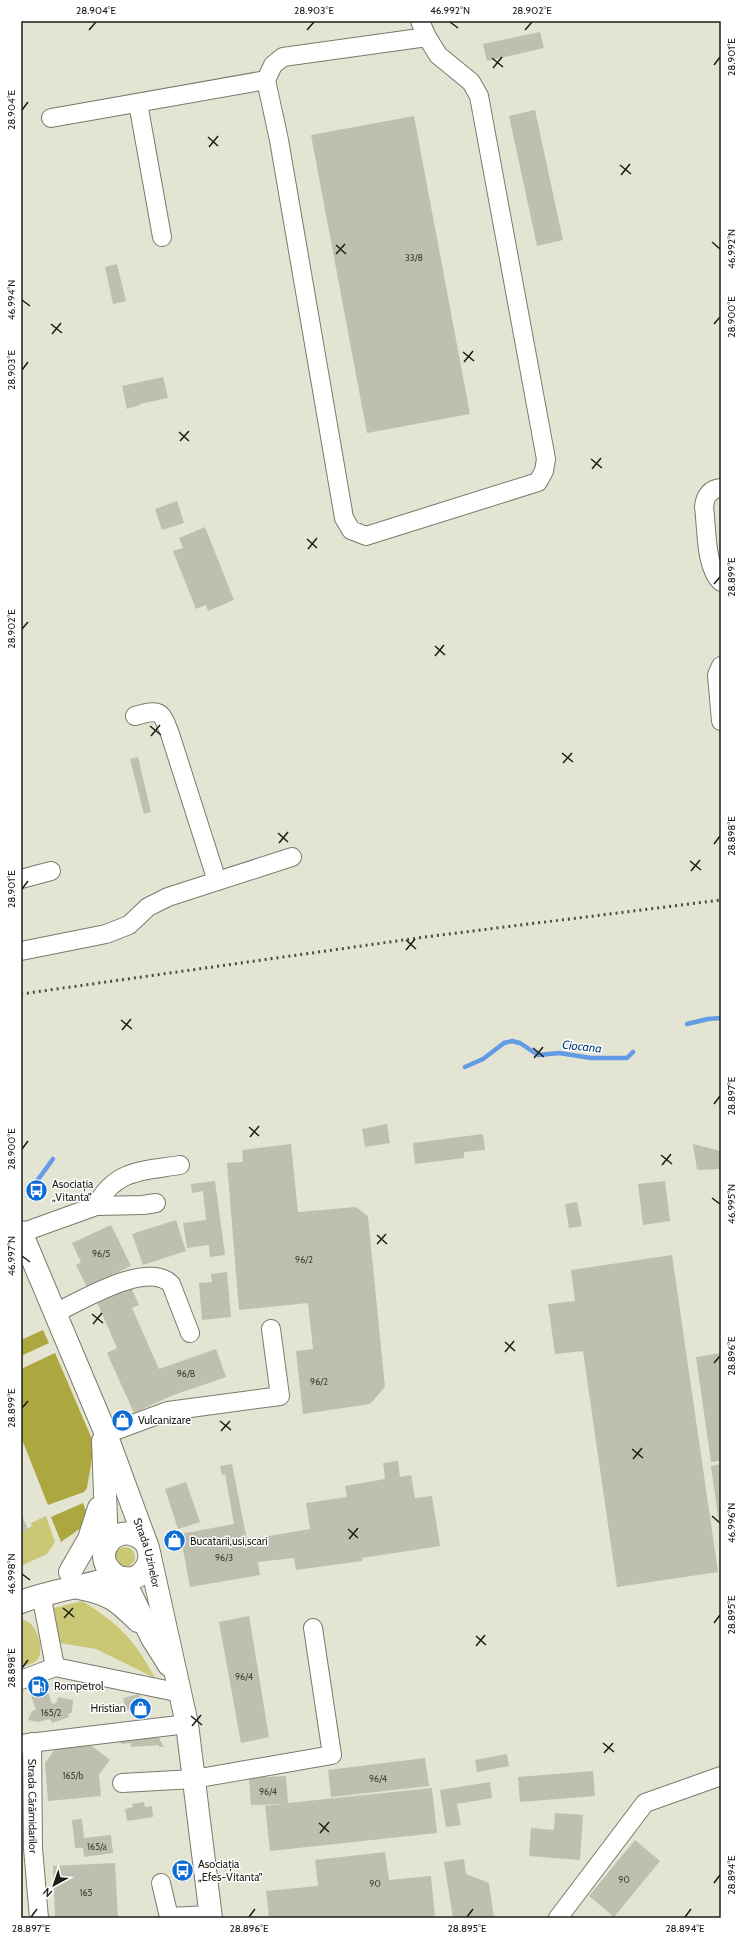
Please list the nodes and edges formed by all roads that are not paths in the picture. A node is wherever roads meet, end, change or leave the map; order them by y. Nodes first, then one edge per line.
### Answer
1 (424, 29) edge
2 (266, 80) junction
3 (138, 103) junction
4 (51, 118) dead end
5 (162, 237) dead end
6 (721, 488) edge
7 (721, 582) edge
8 (721, 666) edge
9 (135, 716) dead end
10 (721, 721) edge
11 (292, 857) dead end
12 (51, 871) dead end
13 (21, 879) edge
14 (218, 881) junction
15 (21, 951) edge
16 (180, 1165) dead end
17 (156, 1203) dead end
18 (96, 1206) junction
19 (21, 1233) edge
20 (55, 1313) junction
21 (271, 1329) dead end
22 (190, 1333) dead end
23 (105, 1431) junction
24 (104, 1489) junction
25 (106, 1548) junction
26 (148, 1550) junction
27 (120, 1577) junction
28 (74, 1580) junction
29 (31, 1598) edge
30 (313, 1628) dead end
31 (152, 1638) junction
32 (55, 1667) junction
33 (21, 1680) edge
34 (180, 1687) junction
35 (187, 1724) junction
36 (27, 1743) edge
37 (721, 1776) edge
38 (194, 1779) junction
39 (122, 1783) dead end
40 (161, 1883) dead end
41 (210, 1917) edge
42 (39, 1918) edge
43 (558, 1918) edge

1 - 2 street
1 - 2 street
2 - 3 street
3 - 4 street
3 - 5 street
6 - 7 street
8 - 10 street
9 - 14 street
11 - 14 street
12 - 13 street
14 - 15 street
16 - 18 street
17 - 18 street
18 - 19 street
19 - 20 main road, Strada Uzinelor
20 - 22 street
20 - 23 main road, Strada Uzinelor
21 - 23 street
23 - 24 main road, Strada Uzinelor
23 - 26 main road, Strada Uzinelor
24 - 25 main road, Strada Uzinelor
24 - 28 main road
25 - 26 main road
25 - 27 main road
25 - 28 main road
26 - 27 main road
26 - 34 main road, Strada Uzinelor
27 - 28 main road
27 - 31 main road, Strada Uzinelor
28 - 29 main road
28 - 31 main road
29 - 32 street
30 - 38 street
31 - 34 main road, Strada Uzinelor
32 - 33 street
32 - 34 street
34 - 35 main road, Strada Uzinelor
35 - 36 street
35 - 38 main road, Strada Uzinelor
36 - 42 street, Strada Cărămidarilor
37 - 43 street
38 - 39 street
38 - 41 main road, Strada Uzinelor
40 - 41 street

